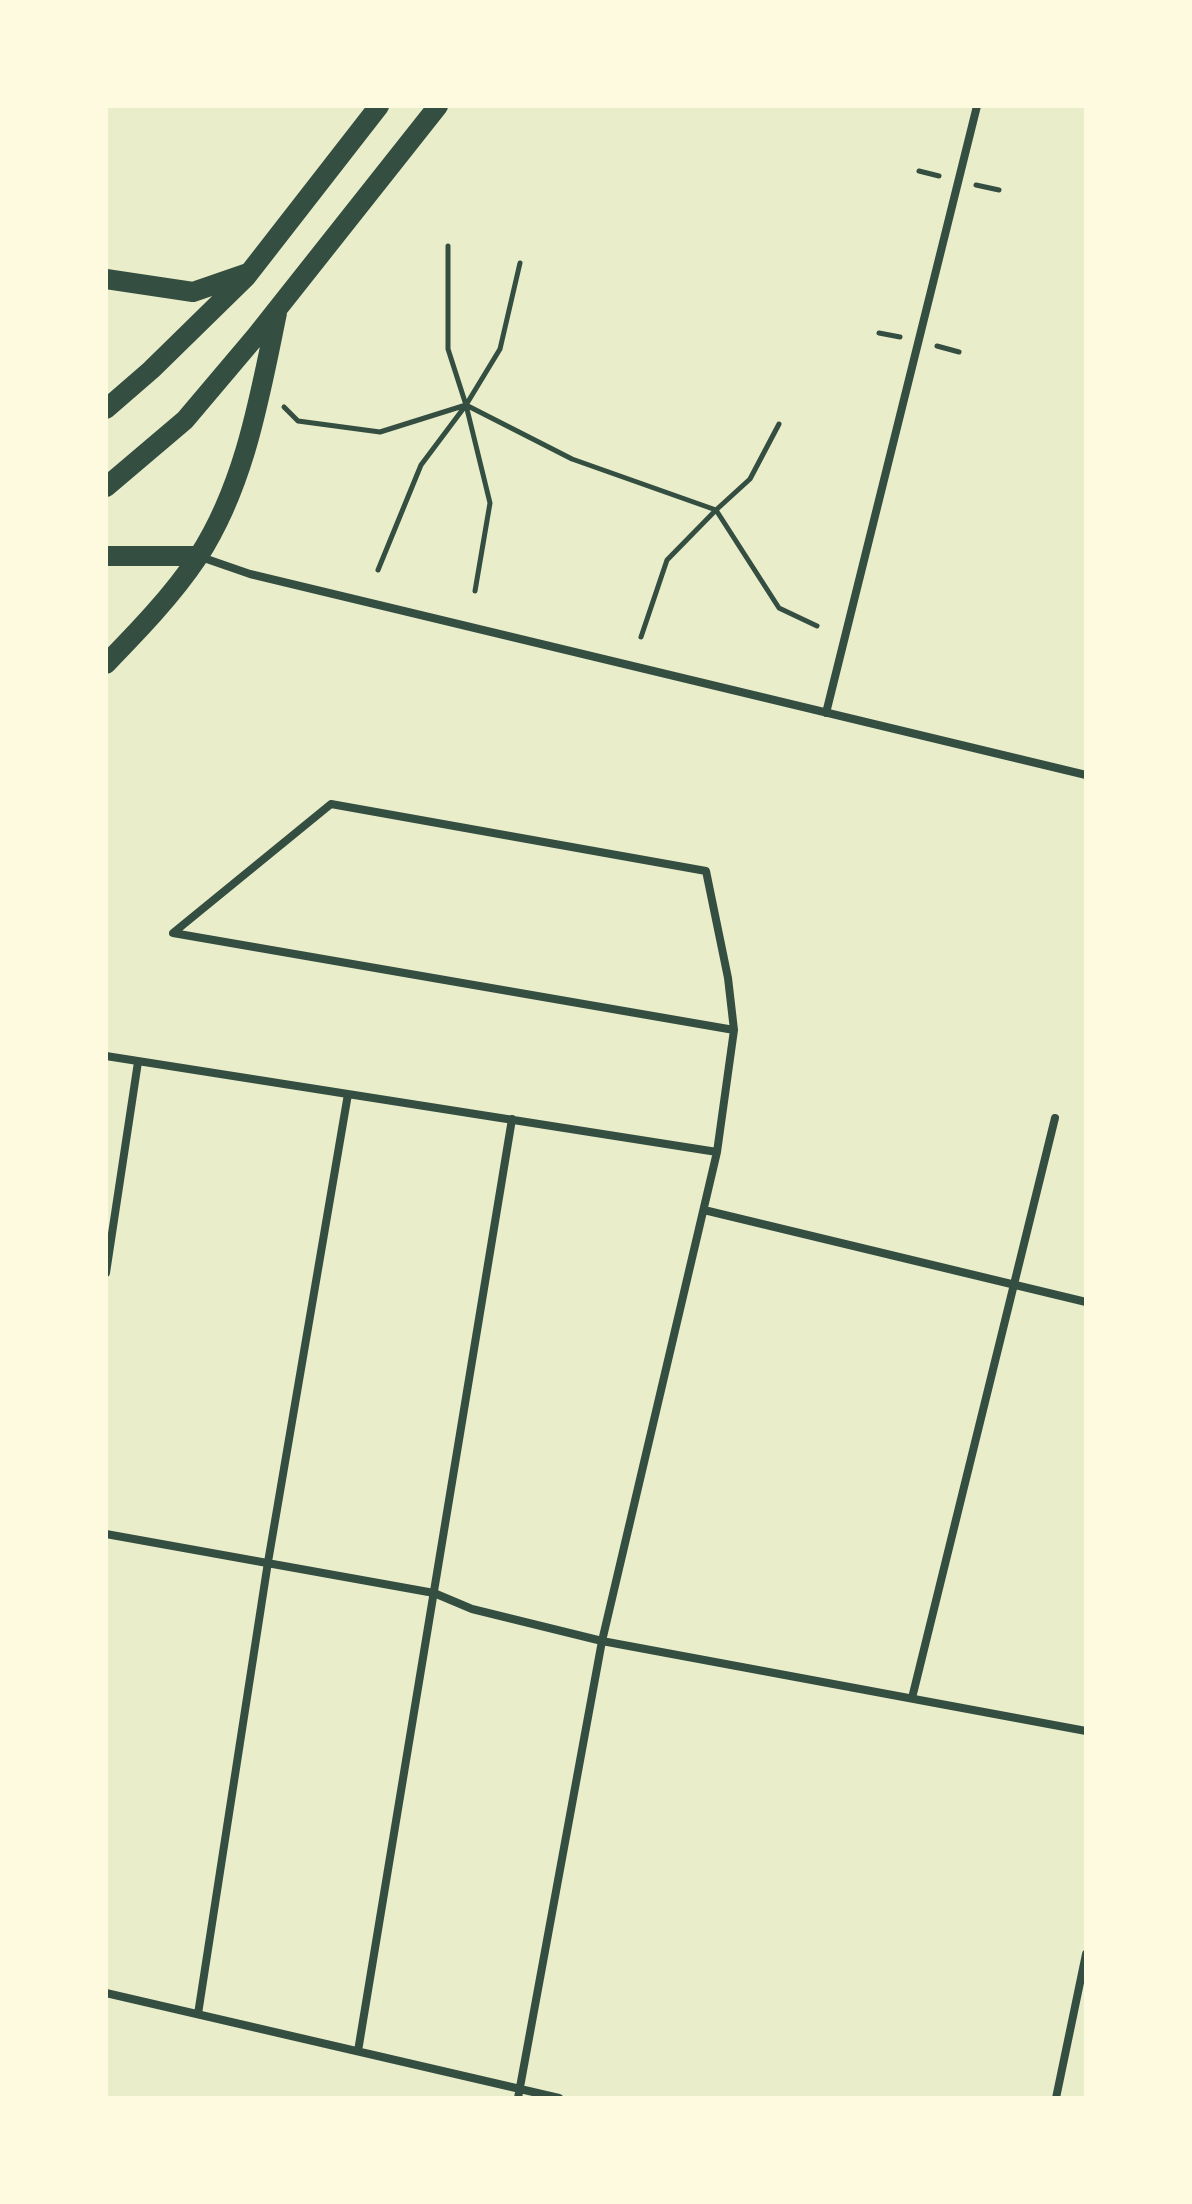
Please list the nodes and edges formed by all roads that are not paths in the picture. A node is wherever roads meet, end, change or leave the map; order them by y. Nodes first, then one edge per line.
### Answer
1 (379, 106) edge
2 (438, 106) edge
3 (977, 106) edge
4 (251, 272) junction
5 (106, 279) edge
6 (278, 309) junction
7 (106, 409) edge
8 (108, 486) edge
9 (106, 556) edge
10 (198, 556) junction
11 (106, 664) edge
12 (826, 713) junction
13 (1086, 775) edge
14 (734, 1030) junction
15 (106, 1056) edge
16 (138, 1062) junction
17 (348, 1094) junction
18 (1055, 1118) dead end
19 (512, 1119) junction
20 (717, 1152) junction
21 (704, 1210) junction
22 (106, 1273) edge
23 (1014, 1285) junction
24 (1086, 1302) edge
25 (106, 1534) edge
26 (268, 1562) junction
27 (434, 1593) junction
28 (602, 1641) junction
29 (912, 1698) junction
30 (1086, 1731) edge
31 (1086, 1954) edge
32 (106, 1993) edge
33 (198, 2014) junction
34 (358, 2051) junction
35 (519, 2093) edge
36 (559, 2098) edge
37 (1056, 2098) edge

1 - 4 main road
2 - 6 main road
3 - 12 street
4 - 5 main road
4 - 7 main road
6 - 8 main road
6 - 10 main road
9 - 10 main road
10 - 11 main road
10 - 12 street
12 - 13 street
14 - 14 street
14 - 20 street
15 - 16 street
16 - 17 street
16 - 22 street
17 - 19 street
17 - 26 street
18 - 23 street
19 - 20 street
19 - 27 street
20 - 21 street
21 - 23 street
21 - 28 street
23 - 24 street
23 - 29 street
25 - 26 street
26 - 27 street
26 - 33 street
27 - 28 street
27 - 34 street
28 - 29 street
28 - 35 street
29 - 30 street
31 - 37 street
32 - 33 street
33 - 34 street
34 - 35 street
35 - 36 street

